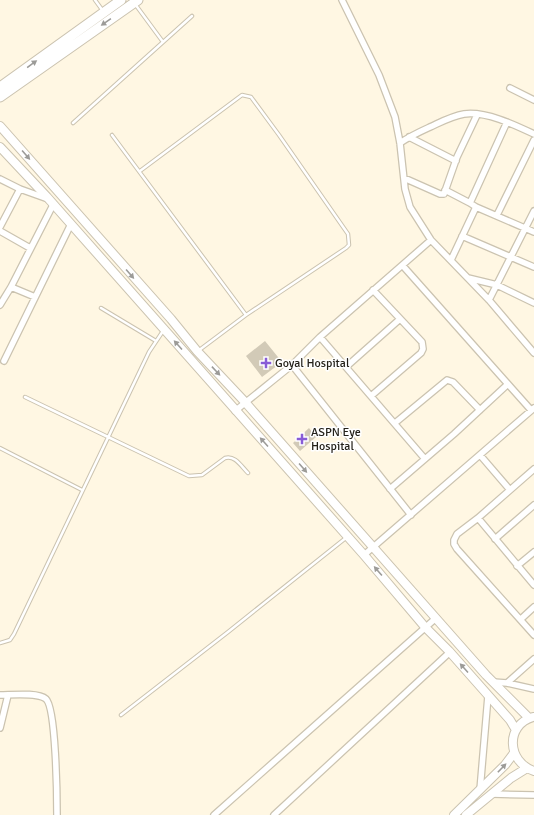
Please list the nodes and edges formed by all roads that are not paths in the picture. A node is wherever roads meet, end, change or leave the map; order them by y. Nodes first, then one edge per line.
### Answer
1 (95, 0) edge
2 (121, 0) edge
3 (342, 0) edge
4 (136, 1) edge
5 (104, 12) junction
6 (192, 16) dead end
7 (163, 42) junction
8 (0, 87) edge
9 (510, 88) dead end
10 (0, 97) edge
11 (534, 100) edge
12 (478, 115) junction
13 (507, 122) junction
14 (73, 123) dead end
15 (0, 126) edge
16 (534, 134) edge
17 (112, 135) dead end
18 (409, 137) junction
19 (534, 140) edge
20 (400, 143) junction
21 (0, 147) edge
22 (456, 161) junction
23 (140, 171) junction
24 (404, 178) junction
25 (0, 179) edge
26 (20, 190) junction
27 (445, 190) junction
28 (51, 202) junction
29 (470, 202) junction
30 (476, 207) junction
31 (534, 211) edge
32 (497, 215) junction
33 (71, 224) junction
34 (0, 227) edge
35 (525, 227) junction
36 (0, 231) edge
37 (534, 232) edge
38 (462, 236) junction
39 (431, 240) junction
40 (30, 248) junction
41 (112, 253) junction
42 (511, 256) junction
43 (451, 260) junction
44 (103, 261) junction
45 (403, 266) junction
46 (534, 267) edge
47 (468, 278) junction
48 (497, 284) junction
49 (11, 287) junction
50 (373, 290) junction
51 (35, 297) junction
52 (489, 300) junction
53 (534, 303) edge
54 (0, 305) edge
55 (100, 308) dead end
56 (246, 315) junction
57 (171, 319) junction
58 (400, 319) junction
59 (164, 330) junction
60 (320, 337) junction
61 (156, 341) junction
62 (197, 351) junction
63 (534, 353) edge
64 (4, 361) dead end
65 (292, 365) junction
66 (346, 367) junction
67 (508, 384) junction
68 (372, 396) junction
69 (25, 397) dead end
70 (245, 402) junction
71 (532, 409) edge
72 (480, 410) junction
73 (236, 411) junction
74 (395, 423) junction
75 (108, 436) junction
76 (0, 448) edge
77 (480, 455) junction
78 (425, 459) junction
79 (248, 472) dead end
80 (533, 472) edge
81 (390, 489) junction
82 (82, 490) junction
83 (510, 490) junction
84 (534, 505) edge
85 (411, 514) junction
86 (478, 518) junction
87 (347, 536) junction
88 (495, 539) junction
89 (373, 547) junction
90 (534, 552) edge
91 (364, 555) junction
92 (517, 566) junction
93 (534, 585) edge
94 (534, 607) edge
95 (436, 618) junction
96 (521, 619) junction
97 (425, 627) junction
98 (534, 635) edge
99 (0, 642) edge
100 (450, 652) junction
101 (534, 659) edge
102 (486, 675) junction
103 (493, 682) junction
104 (477, 683) junction
105 (507, 683) junction
106 (534, 689) edge
107 (0, 695) edge
108 (8, 695) junction
109 (488, 696) junction
110 (121, 716) dead end
111 (532, 718) edge
112 (0, 728) edge
113 (516, 730) junction
114 (514, 753) junction
115 (530, 769) edge
116 (480, 790) junction
117 (491, 794) junction
118 (534, 795) edge
119 (57, 815) edge
120 (214, 815) edge
121 (274, 815) edge
122 (454, 815) edge
123 (466, 815) edge

1 - 5 lane
2 - 5 main road
3 - 20 street
4 - 7 lane
4 -> 10 main road
8 -> 5 main road
6 - 7 lane
7 - 14 lane
9 - 11 street
12 - 13 street
12 - 18 street
12 - 22 street
13 - 16 street
13 - 29 street
15 -> 41 main road
17 - 23 lane
18 - 20 street
18 - 22 street
19 - 32 street
20 - 24 street
21 - 28 main road
22 - 27 street
23 - 56 lane
23 - 56 lane
24 - 27 street
24 - 39 street
25 - 26 street
26 - 28 street
26 - 34 street
27 - 29 street
28 - 33 main road
28 - 40 street
29 - 30 street
30 - 32 street
30 - 38 street
31 - 35 street
32 - 35 street
33 - 44 main road
33 - 51 street
35 - 37 street
35 - 42 street
36 - 40 street
38 - 42 street
38 - 43 street
39 - 43 street
39 - 45 street
40 - 49 street
41 - 44 main road
41 -> 57 main road
42 - 46 street
42 - 48 street
43 - 47 street
44 - 59 main road
45 - 50 street
45 - 67 street
47 - 48 street
47 - 52 street
48 - 52 street
48 - 53 street
49 - 51 street
49 - 54 street
50 - 58 street
50 - 60 street
51 - 64 street
52 - 63 street
55 - 61 lane
56 - 62 lane
57 - 59 lane
57 - 62 main road
58 - 66 street
58 - 68 street
59 - 61 lane
73 -> 59 main road
60 - 65 street
60 - 66 street
61 - 75 lane
62 -> 70 main road
65 - 70 street
65 - 81 street
66 - 68 street
67 - 71 street
67 - 72 street
68 - 74 street
69 - 75 lane
70 - 73 street
70 -> 89 main road
71 - 77 street
72 - 74 street
72 - 78 street
87 -> 73 main road
74 - 78 street
75 - 79 lane
75 - 82 lane
76 - 82 lane
77 - 83 street
77 - 85 street
78 - 81 street
80 - 83 street
81 - 85 street
82 - 99 lane
83 - 86 street
84 - 88 street
85 - 89 street
86 - 88 street
86 - 96 street
87 - 91 main road
87 - 110 lane
88 - 92 street
89 - 91 street
89 - 95 main road
90 - 92 street
97 -> 91 main road
92 - 93 street
94 - 96 street
95 - 97 street
95 - 102 main road
96 - 98 street
97 - 100 main road
97 - 120 street
104 -> 100 main road
100 - 121 street
101 - 105 street
102 - 103 main road
102 - 104 main road
103 - 105 street
103 - 111 main road
104 - 109 main road
105 - 106 street
107 - 108 street
108 - 112 street
108 - 119 street
109 - 113 main road
109 - 116 street
111 - 113 main road
113 - 114 main road
114 - 115 main road
116 -> 114 main road
115 - 117 main road
116 - 122 main road
117 - 118 street
117 - 123 main road

